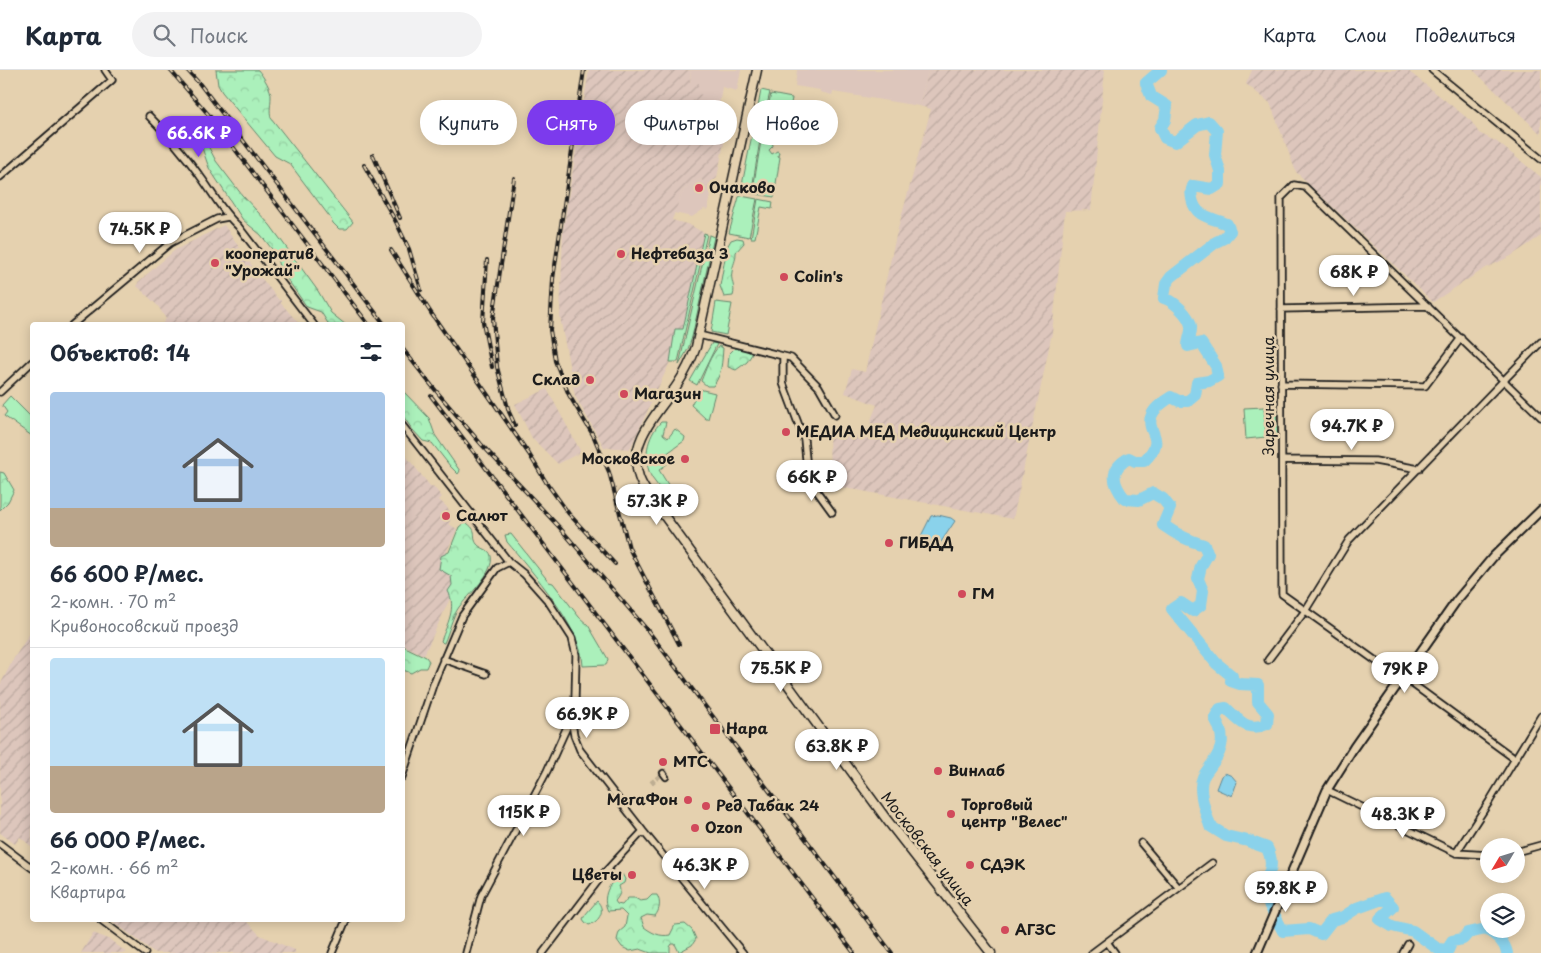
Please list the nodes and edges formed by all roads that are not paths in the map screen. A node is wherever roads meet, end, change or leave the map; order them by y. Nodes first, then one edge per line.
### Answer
1 (105, 70) edge
2 (757, 70) edge
3 (1432, 70) edge
4 (149, 116) dead end
5 (1541, 159) edge
6 (0, 177) edge
7 (228, 217) junction
8 (1428, 306) junction
9 (1281, 309) junction
10 (76, 322) edge
11 (312, 322) edge
12 (699, 334) junction
13 (1461, 338) junction
14 (1541, 342) edge
15 (783, 357) junction
16 (30, 364) edge
17 (1504, 381) junction
18 (1282, 384) junction
19 (0, 392) edge
20 (835, 415) dead end
21 (1541, 417) edge
22 (405, 429) edge
23 (1282, 460) junction
24 (1419, 469) junction
25 (1541, 510) edge
26 (832, 512) dead end
27 (509, 562) junction
28 (1305, 611) junction
29 (443, 659) junction
30 (1268, 660) dead end
31 (486, 674) dead end
32 (1404, 677) junction
33 (1541, 716) edge
34 (571, 718) junction
35 (1515, 760) junction
36 (405, 768) edge
37 (1327, 790) junction
38 (643, 831) junction
39 (1141, 843) dead end
40 (0, 844) edge
41 (1541, 845) edge
42 (1525, 849) edge
43 (1456, 853) junction
44 (1480, 854) edge
45 (1212, 863) dead end
46 (30, 866) edge
47 (1178, 887) junction
48 (105, 922) edge
49 (345, 922) edge
50 (1107, 942) junction
51 (1408, 944) dead end
52 (146, 953) edge
53 (332, 953) edge
54 (466, 953) edge
55 (543, 953) edge
56 (743, 953) edge
57 (991, 953) edge
58 (1092, 953) edge
59 (1115, 953) edge
60 (1257, 953) edge
61 (1403, 953) edge

1 - 6 street
2 - 12 main road, Московская улица
3 - 5 street
4 - 7 street
7 - 10 street
7 - 11 street
8 - 9 street
8 - 9 street, Заречная улица
8 - 13 street
9 - 18 street, Заречная улица
12 - 15 street
12 - 57 main road, Московская улица
13 - 17 street
13 - 18 street
14 - 17 street
15 - 20 street
15 - 26 street
16 - 19 street
17 - 21 street
17 - 24 street
18 - 23 street, Заречная улица
22 - 27 street
23 - 24 street
23 - 28 street, Заречная улица
24 - 28 street
25 - 32 street
27 - 29 street
27 - 34 street
28 - 30 street
28 - 32 street
29 - 31 street
29 - 36 street
32 - 35 street
32 - 37 street
33 - 35 street
34 - 38 street
34 - 54 street
35 - 43 street
37 - 43 street
37 - 60 street
38 - 55 street
38 - 56 street
39 - 47 street
40 - 46 street
41 - 42 street
43 - 44 street
45 - 47 street
47 - 50 street
48 - 52 street
49 - 53 street
50 - 58 street
50 - 59 street
51 - 61 street

